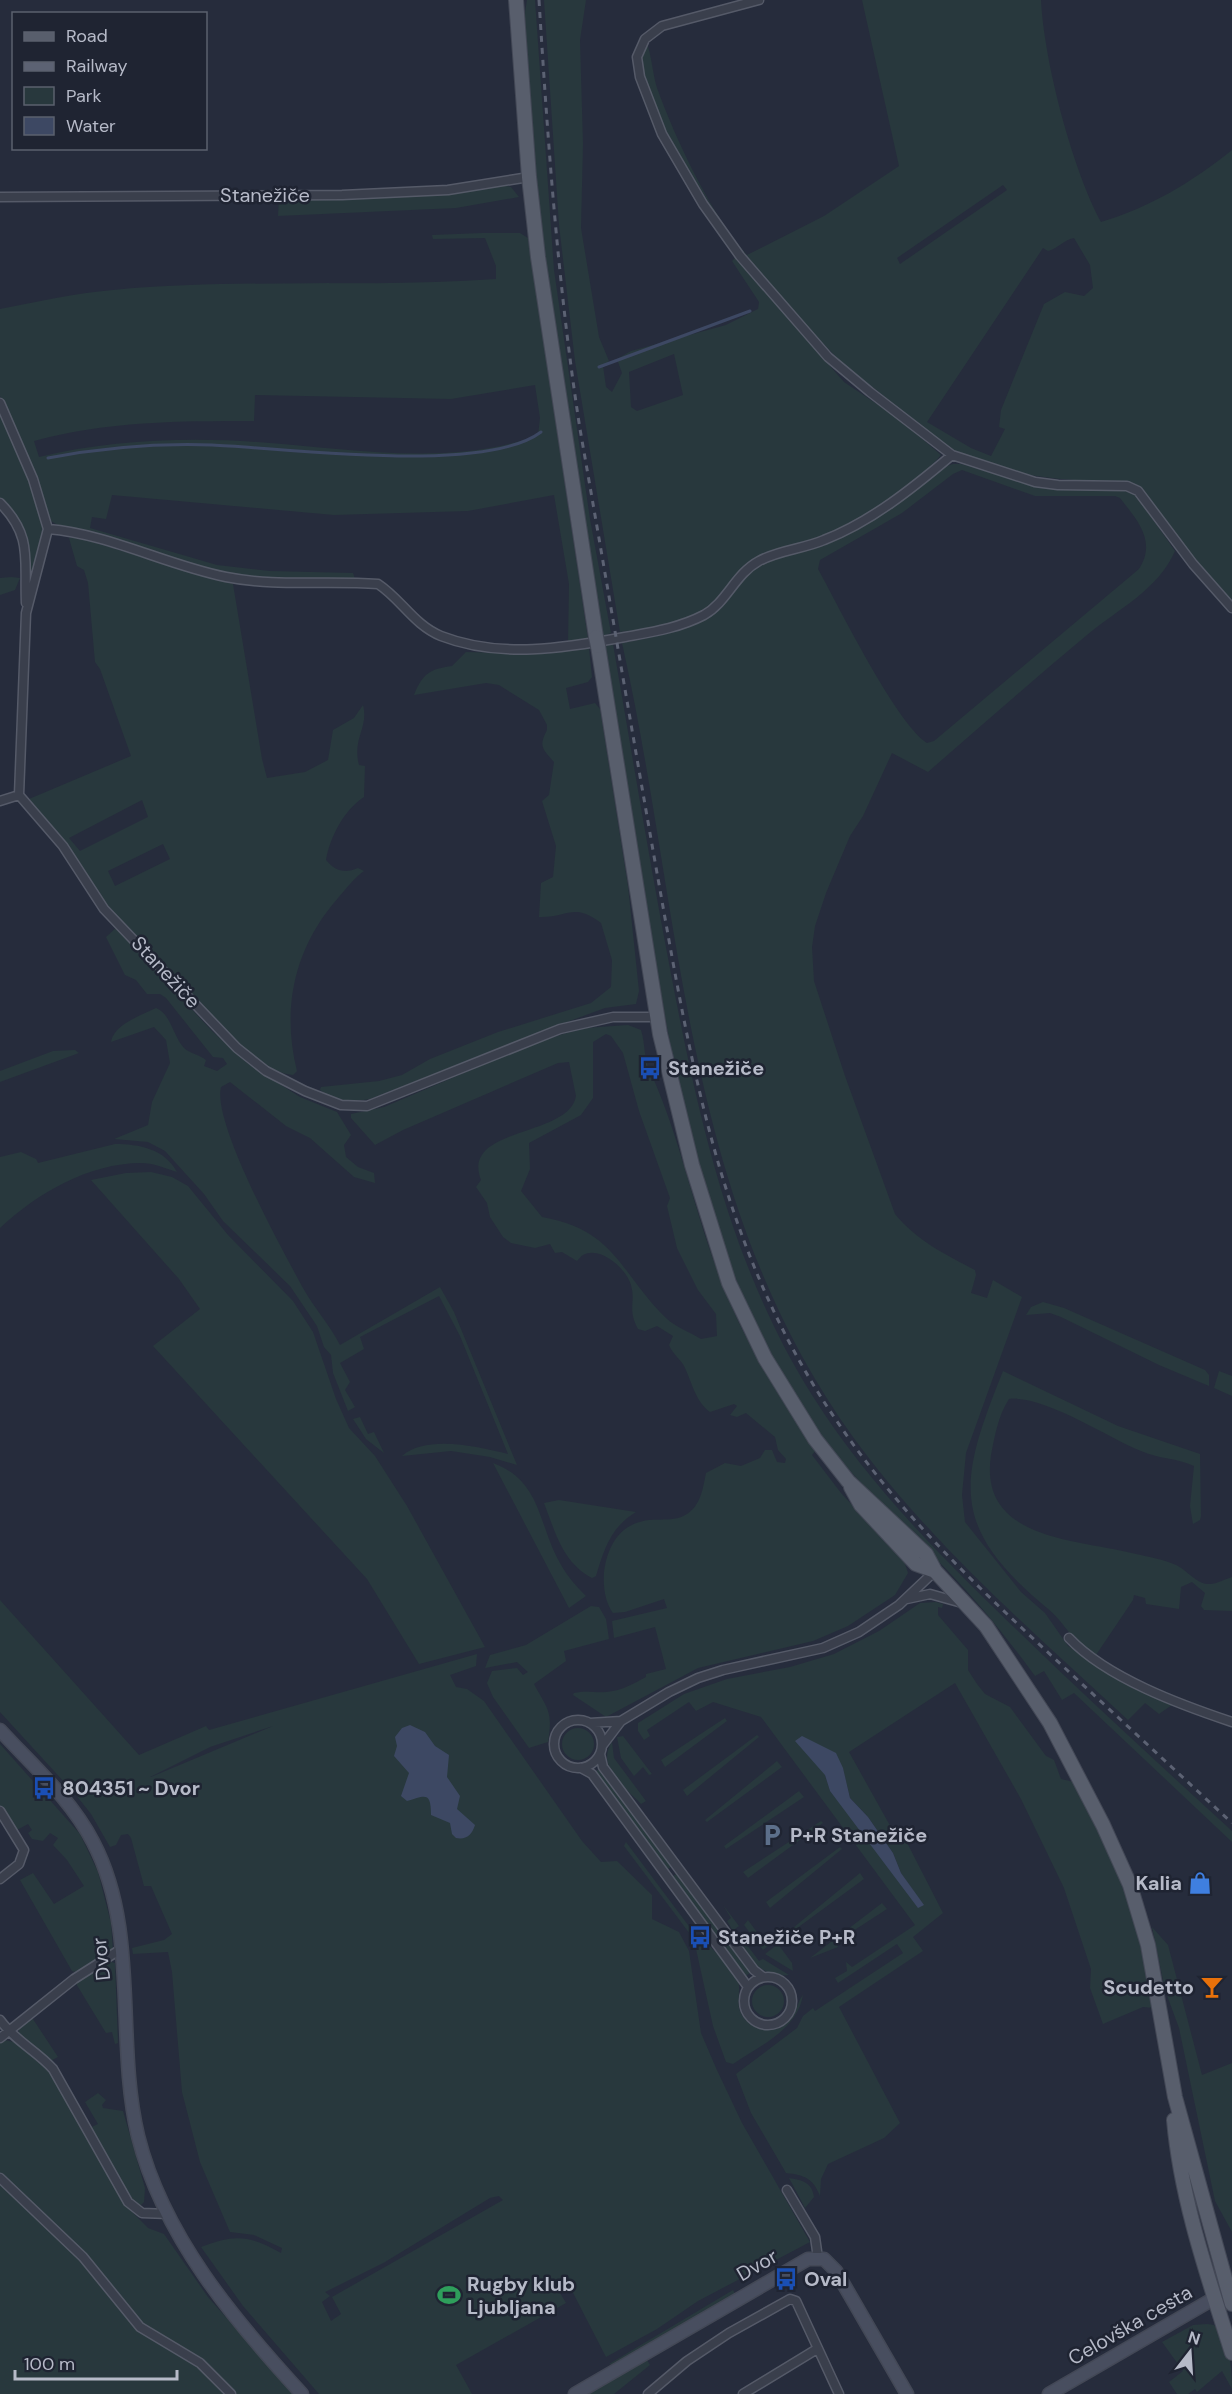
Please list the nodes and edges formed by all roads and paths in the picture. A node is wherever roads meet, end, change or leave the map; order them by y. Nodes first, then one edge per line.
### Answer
1 (516, 0) edge
2 (759, 0) edge
3 (529, 177) junction
4 (0, 197) edge
5 (0, 403) edge
6 (952, 455) junction
7 (0, 503) edge
8 (48, 529) junction
9 (1232, 608) edge
10 (26, 612) junction
11 (19, 795) junction
12 (0, 801) edge
13 (657, 1017) junction
14 (935, 1571) junction
15 (907, 1599) junction
16 (968, 1605) junction
17 (1069, 1638) dead end
18 (621, 1721) junction
19 (1232, 1722) edge
20 (590, 1723) junction
21 (0, 1730) edge
22 (601, 1750) junction
23 (581, 1768) junction
24 (0, 1812) edge
25 (0, 1879) edge
26 (121, 1949) junction
27 (764, 1977) junction
28 (748, 1988) junction
29 (0, 2020) edge
30 (9, 2032) junction
31 (0, 2038) edge
32 (1175, 2097) junction
33 (0, 2178) edge
34 (787, 2190) dead end
35 (169, 2214) junction
36 (818, 2258) junction
37 (1228, 2290) junction
38 (1213, 2299) junction
39 (1232, 2304) edge
40 (817, 2349) junction
41 (1232, 2353) edge
42 (231, 2394) edge
43 (302, 2394) edge
44 (575, 2394) edge
45 (648, 2394) edge
46 (743, 2394) edge
47 (839, 2394) edge
48 (907, 2394) edge
49 (1049, 2394) edge

1 - 3 main road
2 - 6 street
3 - 4 street, Stanežiče
3 - 13 main road
5 - 8 street
6 - 8 street
6 - 9 street
7 - 10 street
8 - 10 street
10 - 11 street
11 - 12 street
11 - 13 street, Stanežiče
13 - 14 main road
14 - 15 street
14 - 16 main road
15 - 16 street
15 - 18 street
16 - 32 main road
17 - 19 street
18 - 20 street
18 - 22 street
20 - 22 street
20 - 23 street
21 - 26 street, Dvor
22 - 23 street
22 - 27 street
23 - 28 street
24 - 25 street
26 - 30 street, Dvor
26 - 35 street, Dvor
27 - 28 street
27 - 28 street
29 - 30 street
30 - 31 street, Dvor
30 - 35 street
32 - 37 main road
32 - 38 main road
33 - 42 street
34 - 36 street
35 - 43 street, Dvor
36 - 44 street, Dvor
36 - 48 street
37 - 38 main road
37 - 39 main road
38 - 41 main road, Celovška cesta
38 - 49 street, Celovška cesta
40 - 45 street
40 - 46 street
40 - 47 street

